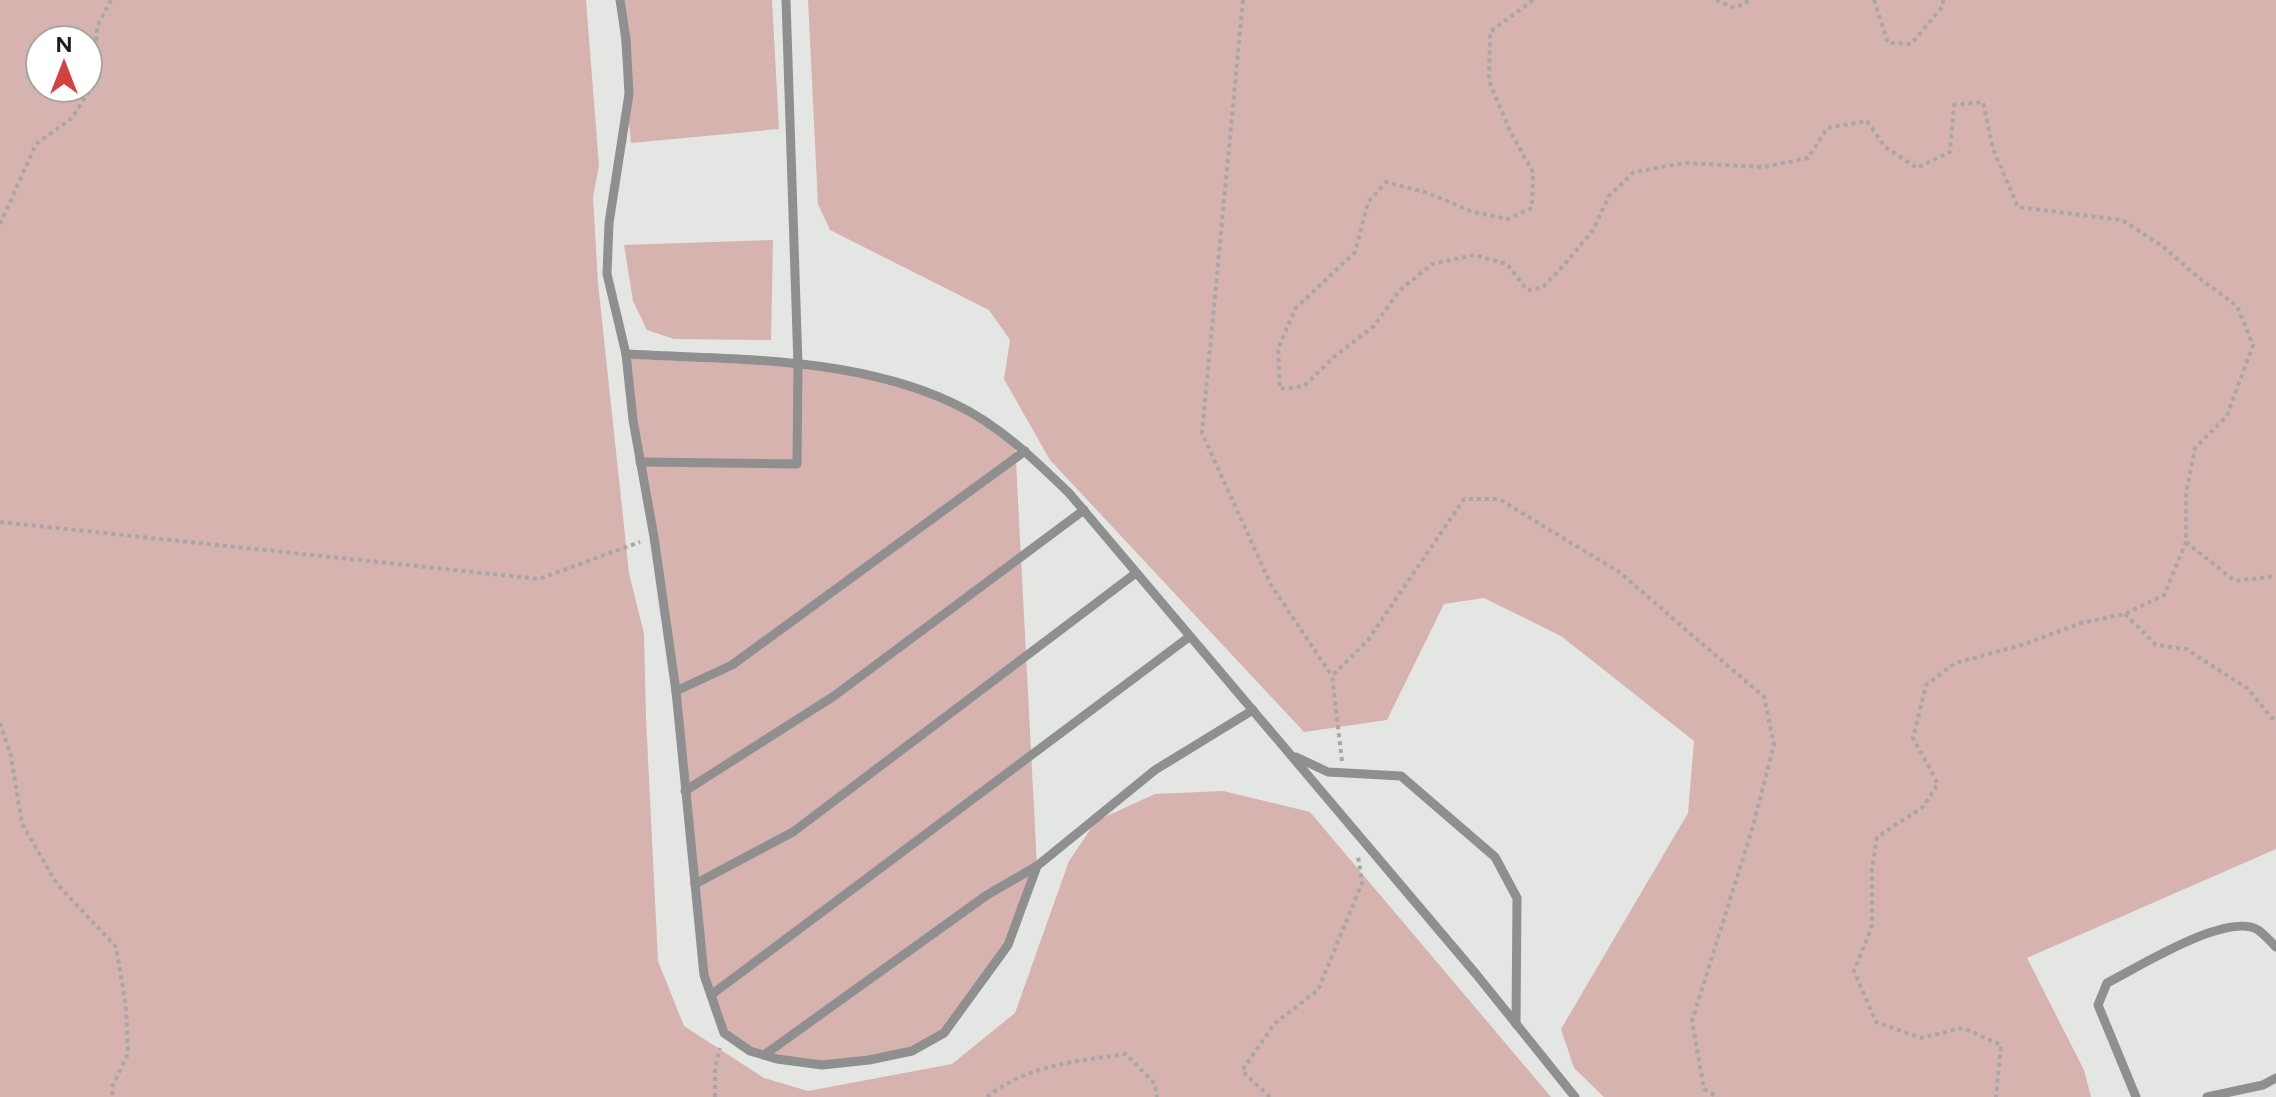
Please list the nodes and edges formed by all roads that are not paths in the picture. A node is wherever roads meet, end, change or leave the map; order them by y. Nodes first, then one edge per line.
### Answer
1 (620, 0) edge
2 (786, 0) edge
3 (626, 354) junction
4 (798, 365) junction
5 (1025, 451) junction
6 (640, 462) junction
7 (1084, 510) junction
8 (1136, 573) junction
9 (1189, 637) junction
10 (676, 691) junction
11 (1253, 710) junction
12 (1292, 756) junction
13 (685, 791) junction
14 (1037, 866) junction
15 (695, 884) junction
16 (2276, 947) edge
17 (711, 995) junction
18 (1516, 1024) junction
19 (764, 1055) junction
20 (2276, 1078) edge
21 (1575, 1097) edge
22 (2136, 1097) edge
23 (2207, 1097) edge

1 - 3 lane
2 - 4 lane
3 - 4 lane
3 - 6 lane
4 - 5 lane
4 - 6 lane
5 - 7 lane
5 - 10 lane
6 - 10 lane
7 - 8 lane
7 - 13 lane
8 - 9 lane
8 - 15 lane
9 - 11 lane
9 - 17 lane
10 - 13 lane
11 - 12 lane
11 - 14 lane
12 - 18 lane
12 - 18 lane
13 - 15 lane
14 - 19 lane
14 - 19 lane
15 - 17 lane
16 - 22 lane
17 - 19 lane
18 - 21 lane
20 - 23 lane

